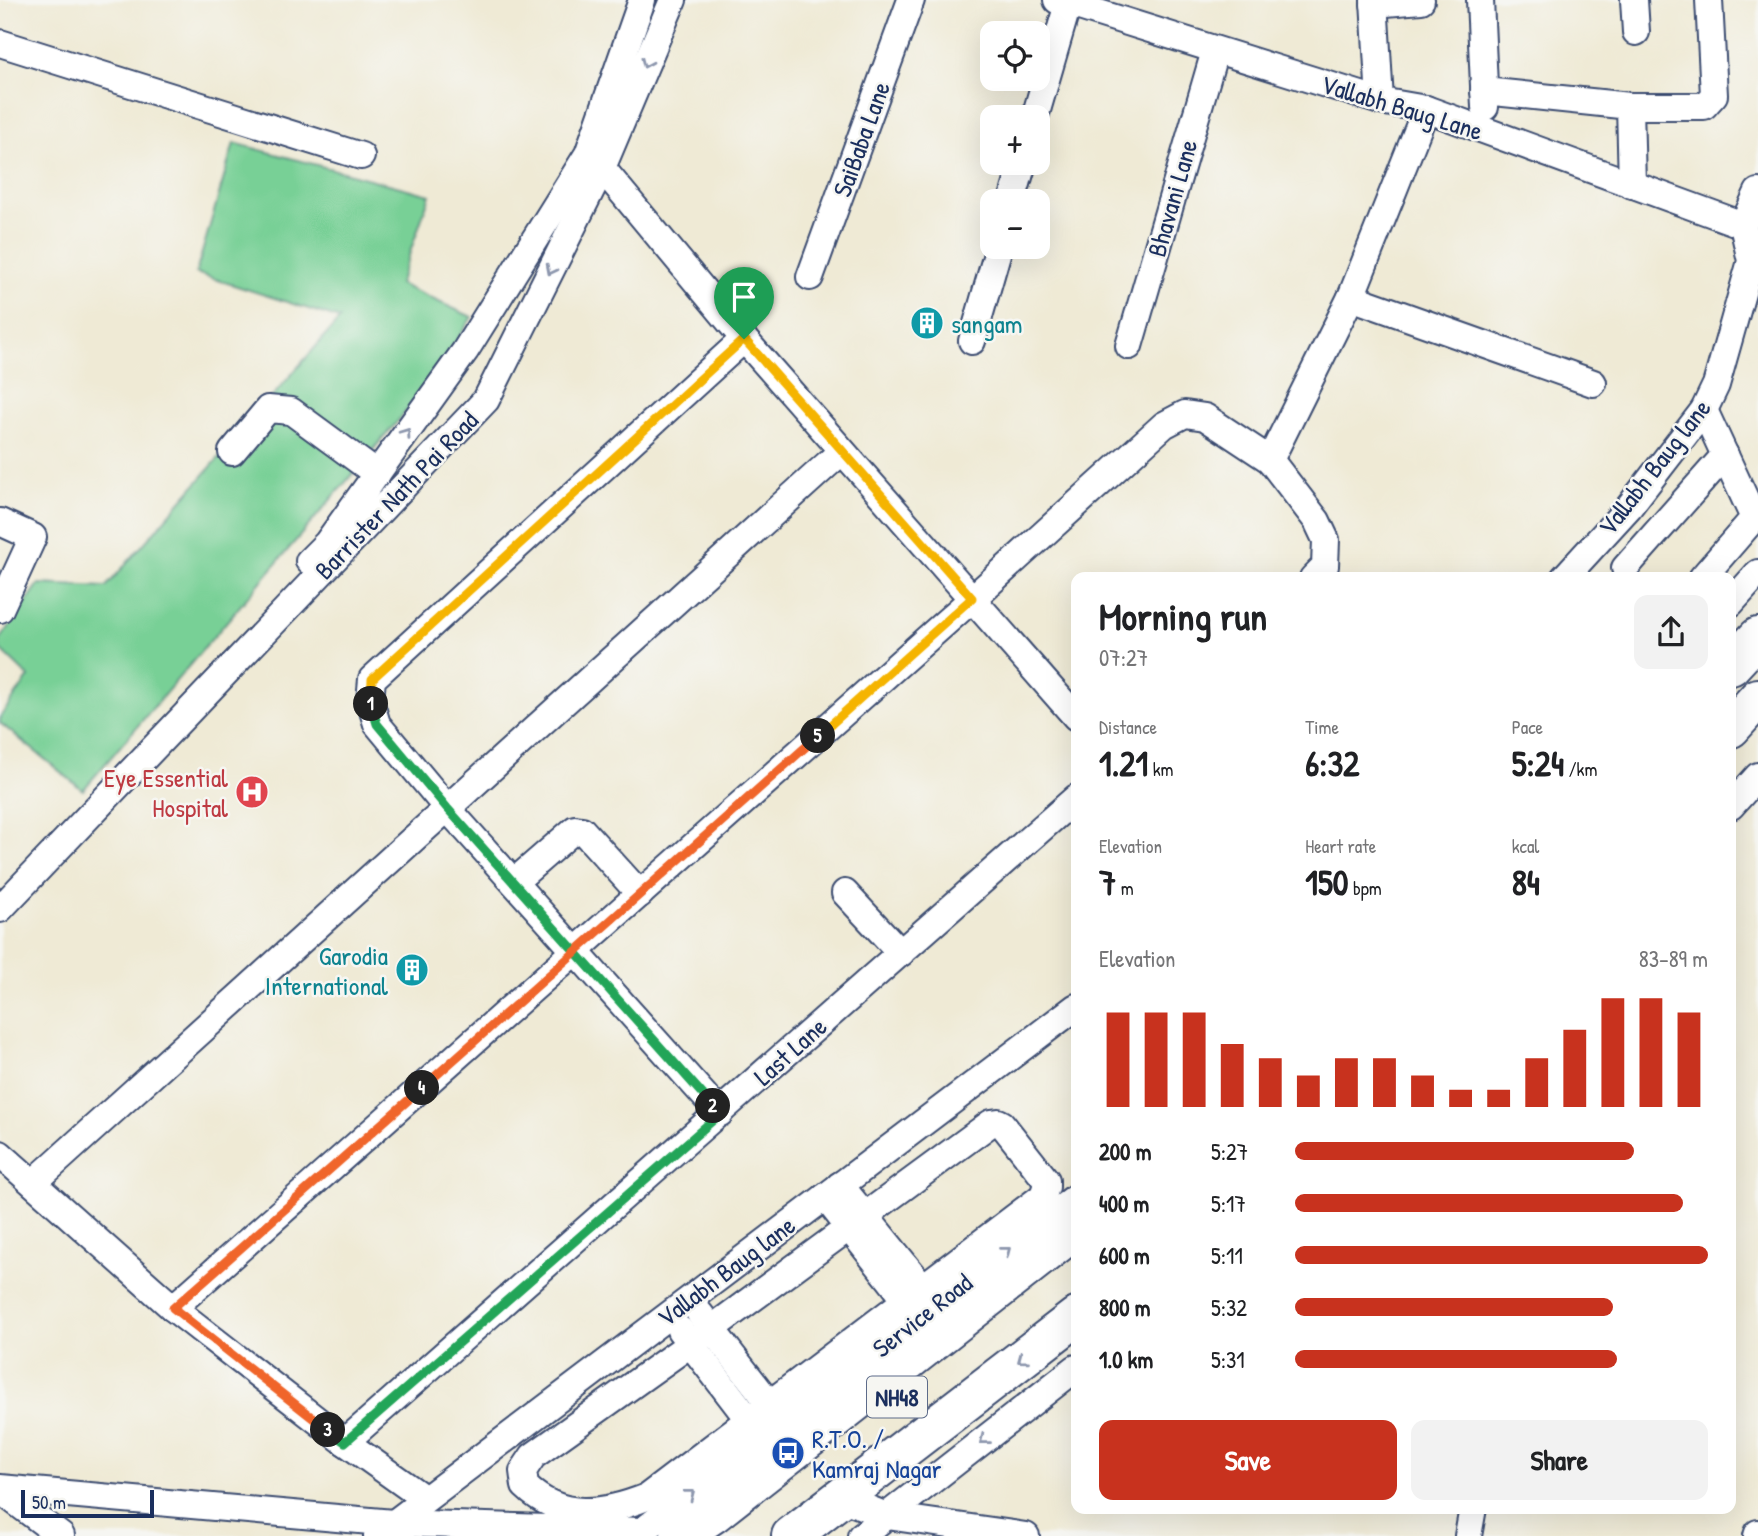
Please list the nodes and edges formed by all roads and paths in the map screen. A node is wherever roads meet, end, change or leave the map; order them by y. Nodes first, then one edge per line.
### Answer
1 (642, 0) edge
2 (673, 0) edge
3 (911, 0) edge
4 (1421, 0) edge
5 (1480, 0) edge
6 (1634, 0) edge
7 (1709, 0) edge
8 (1062, 2) edge
9 (1374, 2) edge
10 (1636, 32) dead end
11 (0, 43) edge
12 (1214, 51) junction
13 (1484, 92) junction
14 (1380, 101) junction
15 (1038, 105) edge
16 (1630, 106) junction
17 (1426, 109) junction
18 (1486, 131) junction
19 (361, 156) dead end
20 (594, 162) junction
21 (1632, 185) junction
22 (1758, 192) edge
23 (1743, 225) junction
24 (996, 259) edge
25 (810, 277) dead end
26 (1351, 297) junction
27 (744, 339) junction
28 (972, 341) dead end
29 (1129, 346) dead end
30 (1593, 383) dead end
31 (1704, 410) junction
32 (842, 450) junction
33 (232, 452) dead end
34 (1725, 456) junction
35 (1270, 460) junction
36 (377, 474) junction
37 (0, 522) edge
38 (1598, 541) junction
39 (1319, 572) edge
40 (1570, 572) edge
41 (1629, 572) edge
42 (1631, 572) edge
43 (1707, 572) edge
44 (1758, 573) edge
45 (1736, 597) edge
46 (972, 598) junction
47 (0, 609) edge
48 (1758, 698) edge
49 (1071, 711) edge
50 (1736, 722) edge
51 (1758, 776) edge
52 (1736, 800) edge
53 (1071, 802) edge
54 (447, 808) junction
55 (514, 882) junction
56 (0, 884) edge
57 (845, 893) dead end
58 (640, 894) junction
59 (0, 909) edge
60 (575, 951) junction
61 (901, 953) junction
62 (1071, 1011) edge
63 (956, 1097) junction
64 (720, 1114) junction
65 (981, 1131) junction
66 (0, 1154) edge
67 (33, 1183) junction
68 (833, 1191) junction
69 (1071, 1201) edge
70 (858, 1221) junction
71 (1071, 1233) edge
72 (1071, 1263) edge
73 (915, 1294) junction
74 (679, 1307) junction
75 (173, 1308) junction
76 (1071, 1321) edge
77 (701, 1336) junction
78 (1071, 1373) edge
79 (544, 1409) junction
80 (760, 1412) junction
81 (562, 1434) junction
82 (345, 1442) junction
83 (0, 1489) edge
84 (841, 1498) junction
85 (425, 1499) junction
86 (1472, 1514) edge
87 (887, 1516) junction
88 (385, 1530) edge
89 (639, 1533) edge
90 (61, 1536) edge
91 (680, 1536) edge
92 (719, 1536) edge
93 (791, 1536) edge
94 (861, 1536) edge
95 (1026, 1536) edge
96 (1468, 1536) edge

1 - 20 street
2 -> 20 street, Barrister Nath Pai Road
3 - 25 street, SaiBaba Lane
4 - 9 street
5 - 13 street
6 - 10 street
7 - 16 street
8 - 12 street, Vallabh Baug Lane
8 - 15 street
9 - 14 street
11 - 19 street
12 - 14 street, Vallabh Baug Lane
12 - 29 street, Bhavani Lane
13 - 16 street
13 - 18 street
14 - 17 street, Vallabh Baug Lane
16 - 21 street
17 - 18 street, Vallabh Baug Lane
17 - 26 street
18 - 21 street, Vallabh Baug Lane
20 - 27 street
36 -> 20 street
20 -> 59 street, Barrister Nath Pai Road
21 - 23 street, Vallabh Baug Lane
22 - 23 street
23 - 31 street, Vallabh Baug lane
24 - 28 street
26 - 30 street
26 - 35 street
27 - 32 street
27 - 54 street
31 - 34 street
31 - 38 street, Vallabh Baug lane
32 - 46 street
32 - 54 street
33 - 36 street
34 - 42 street
34 - 43 street
35 - 39 street
35 - 46 street
36 - 56 street
37 - 47 street
38 - 40 street, Vallabh Baug lane
38 - 41 street
44 - 45 street
46 - 49 street
46 - 58 street
48 - 50 highway
51 - 52 street
53 - 61 street, Last Lane
54 - 55 street
54 - 67 street
55 - 58 street
55 - 60 street
57 - 61 street
58 - 60 street
60 - 64 street
60 - 75 street
61 - 64 street, Last Lane
62 - 63 street, Vallabh Baug lane
63 - 65 street
63 - 68 street, Vallabh Baug lane
64 - 82 street, Last Lane
65 - 70 street
65 - 73 street
66 - 67 street
67 - 75 street
68 - 70 street
68 - 74 street, Vallabh Baug lane
89 -> 69 street, Service Road
70 - 73 street
70 - 77 street
71 - 91 highway
72 - 92 highway, NH48
73 - 80 street
74 - 77 street
74 - 79 street, Vallabh Baug lane
75 - 82 street
76 -> 84 highway, NH48
77 - 80 street
77 - 81 street
78 -> 87 street
79 - 81 street
79 - 85 street, Vallabh Baug lane
80 - 81 street
82 - 85 street
83 - 88 street
83 - 90 street
84 - 87 street
84 - 93 highway, NH48
85 - 88 street, Vallabh Baug lane
86 - 96 street
87 - 94 street
87 - 95 street
88 - 89 street

